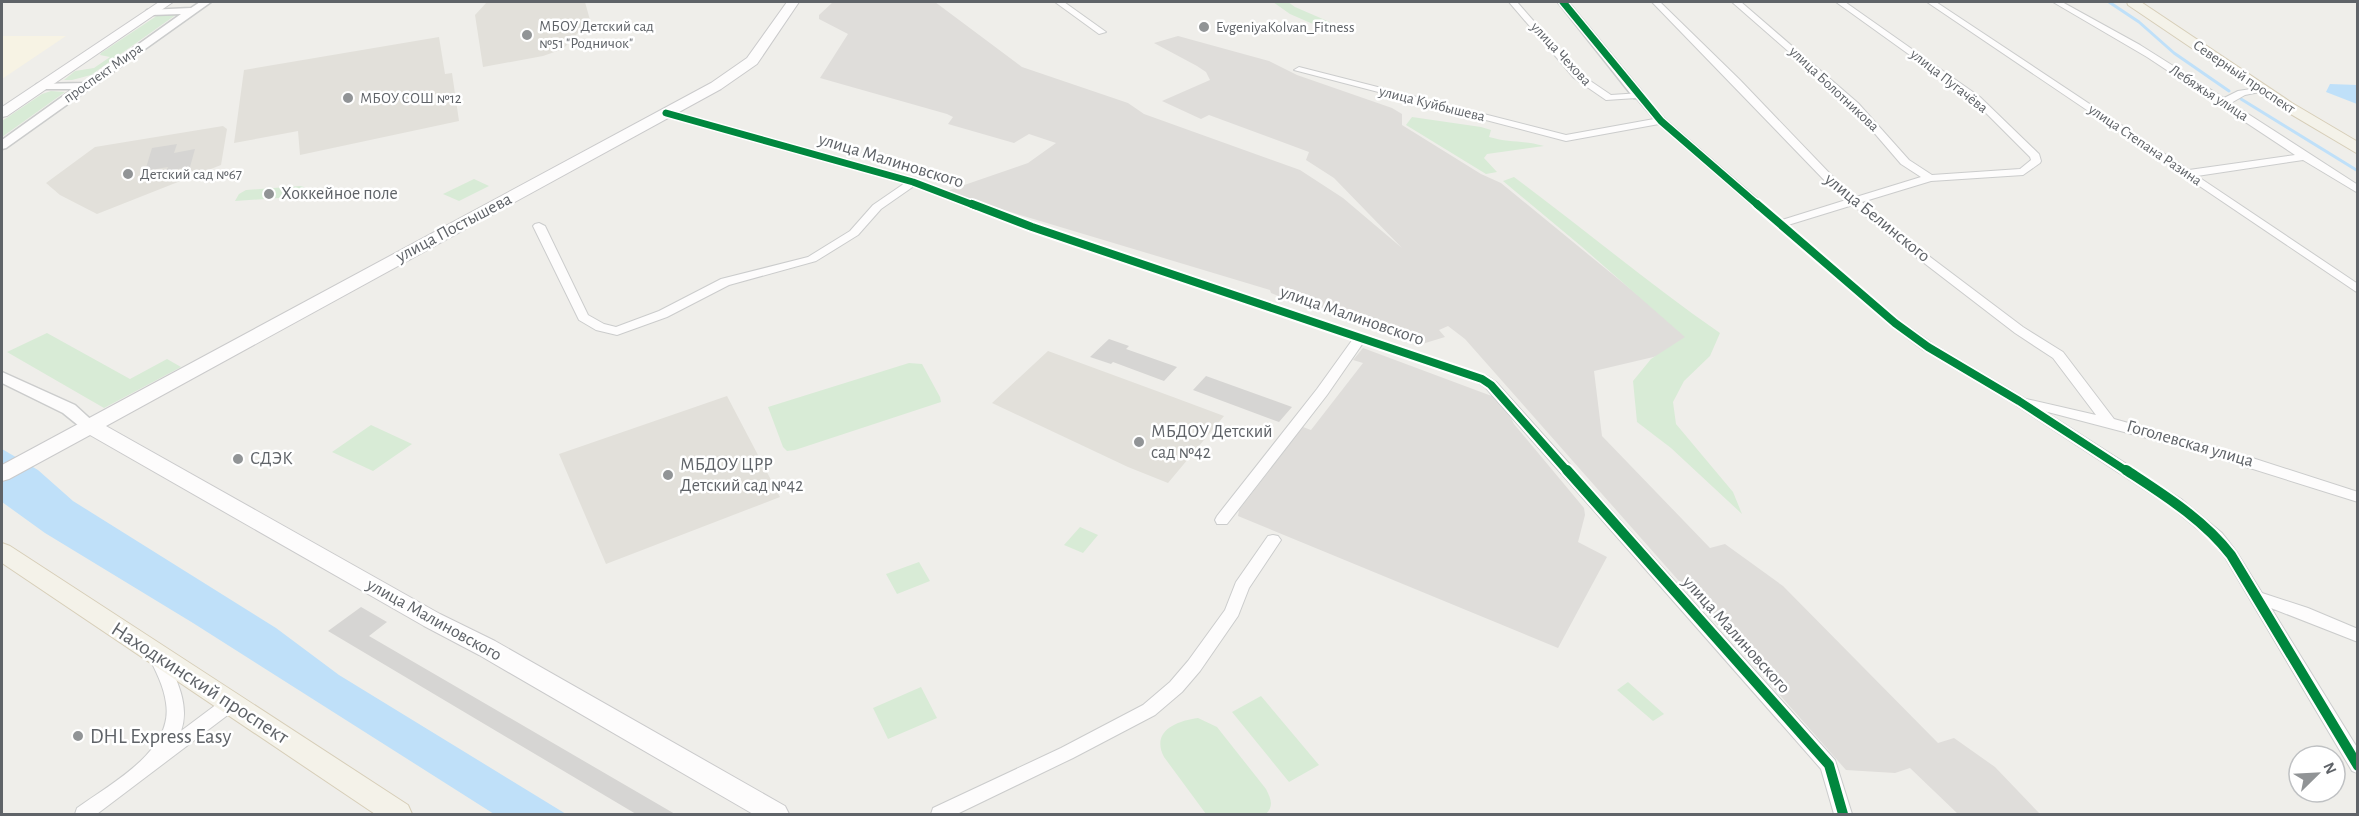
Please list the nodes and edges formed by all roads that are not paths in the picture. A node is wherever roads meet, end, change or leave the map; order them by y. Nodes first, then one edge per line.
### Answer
1 (167, 2) edge
2 (206, 2) edge
3 (793, 2) edge
4 (1059, 2) edge
5 (1513, 2) edge
6 (1563, 2) edge
7 (1656, 2) edge
8 (1736, 2) edge
9 (1840, 2) edge
10 (1931, 2) edge
11 (2057, 2) edge
12 (2133, 2) edge
13 (2146, 2) edge
14 (192, 11) junction
15 (152, 12) junction
16 (1102, 33) dead end
17 (1299, 70) dead end
18 (41, 86) junction
19 (86, 86) junction
20 (2261, 89) junction
21 (1638, 95) junction
22 (2225, 103) junction
23 (2, 113) edge
24 (666, 113) junction
25 (1661, 121) junction
26 (2358, 140) edge
27 (2, 145) edge
28 (2358, 149) edge
29 (2303, 157) junction
30 (2186, 174) junction
31 (1930, 178) junction
32 (913, 182) junction
33 (2358, 190) edge
34 (1855, 200) junction
35 (1779, 224) junction
36 (538, 226) dead end
37 (2358, 290) edge
38 (1361, 337) junction
39 (2, 377) edge
40 (2019, 401) junction
41 (2108, 421) junction
42 (90, 426) junction
43 (2, 474) edge
44 (2358, 497) edge
45 (1222, 519) dead end
46 (1273, 540) dead end
47 (2, 552) edge
48 (2256, 597) junction
49 (2358, 636) edge
50 (155, 653) junction
51 (231, 703) junction
52 (2358, 766) edge
53 (146, 768) junction
54 (84, 814) edge
55 (398, 814) edge
56 (776, 814) edge
57 (940, 814) edge
58 (1844, 814) edge

1 - 15 main road, проспект Мира
2 - 14 street, проспект Мира
3 - 24 main road, улица Постышева
4 - 16 street
5 - 21 street, улица Чехова
6 - 21 street, улица Чехова
7 - 34 street, улица Белинского
8 - 31 street, улица Болотникова
9 - 31 street, улица Пугачёва
10 - 30 street, улица Степана Разина
11 - 22 street, Лебяжья улица
12 - 20 main road, Северный проспект
13 - 26 main road, Северный проспект
14 - 15 street
14 - 19 street, проспект Мира
15 - 18 main road, проспект Мира
17 - 25 street, улица Куйбышева
18 - 19 street
18 - 23 main road, проспект Мира
19 - 27 street, проспект Мира
20 - 22 street
20 - 28 main road, Северный проспект
21 - 25 street
22 - 29 street, Лебяжья улица
24 - 32 street, улица Малиновского
24 - 42 main road, улица Постышева
25 - 35 street
29 - 30 street
29 - 33 street, Лебяжья улица
30 - 37 street, улица Степана Разина
31 - 34 street
32 - 36 street
32 - 38 street, улица Малиновского
34 - 35 street
34 - 41 street, улица Белинского
35 - 40 street
38 - 45 street
38 - 58 street, улица Малиновского
39 - 42 street
40 - 41 street, Гоголевская улица
40 - 48 street
41 - 44 street, Гоголевская улица
42 - 43 main road, улица Постышева
42 - 56 main road, улица Малиновского
46 - 57 street
47 - 50 main road, Находкинский проспект
48 - 49 street
48 - 52 street
50 - 51 main road, Находкинский проспект
50 - 53 street
51 - 53 street
51 - 55 main road, Находкинский проспект
53 - 54 street

